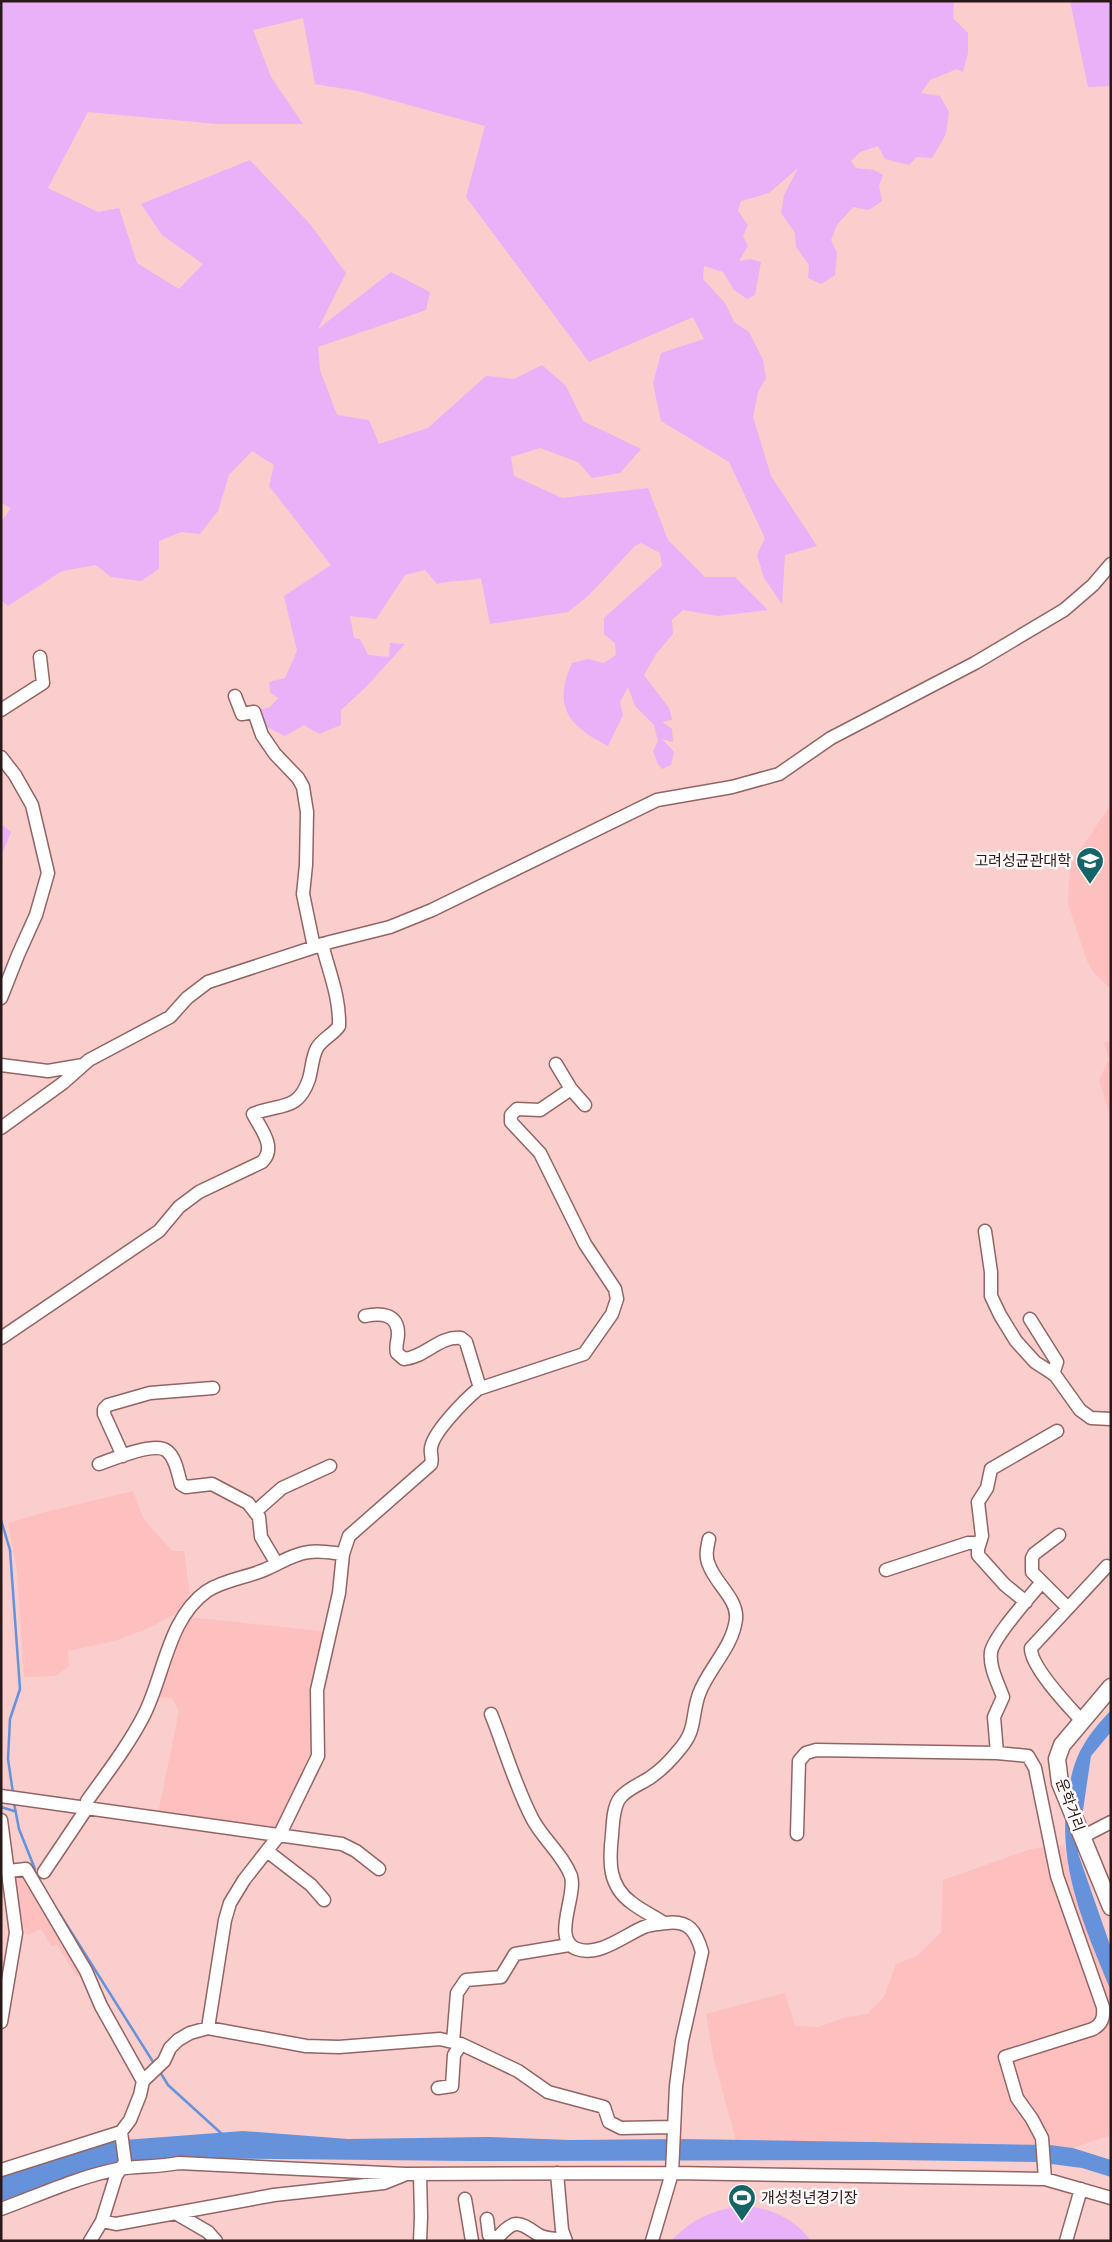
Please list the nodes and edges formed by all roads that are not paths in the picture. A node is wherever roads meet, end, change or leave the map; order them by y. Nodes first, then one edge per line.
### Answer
1 (1111, 564) edge
2 (40, 657) dead end
3 (235, 696) dead end
4 (1, 710) edge
5 (1, 757) edge
6 (318, 946) junction
7 (1, 998) edge
8 (556, 1064) dead end
9 (1, 1065) edge
10 (84, 1065) junction
11 (570, 1089) junction
12 (585, 1105) dead end
13 (1, 1128) edge
14 (985, 1231) dead end
15 (365, 1316) dead end
16 (1030, 1319) dead end
17 (1, 1338) edge
18 (1052, 1374) junction
19 (212, 1388) dead end
20 (480, 1388) junction
21 (1111, 1419) edge
22 (1056, 1431) dead end
23 (123, 1456) junction
24 (98, 1464) dead end
25 (330, 1466) dead end
26 (255, 1512) junction
27 (1059, 1535) dead end
28 (708, 1539) dead end
29 (980, 1543) junction
30 (343, 1554) junction
31 (277, 1564) junction
32 (1107, 1566) dead end
33 (886, 1570) dead end
34 (1041, 1583) junction
35 (1026, 1602) junction
36 (1068, 1608) junction
37 (1111, 1686) edge
38 (491, 1714) dead end
39 (1081, 1720) junction
40 (997, 1753) junction
41 (9, 1797) edge
42 (87, 1808) junction
43 (1, 1820) edge
44 (1111, 1822) edge
45 (280, 1834) junction
46 (798, 1834) dead end
47 (1081, 1834) junction
48 (267, 1851) junction
49 (379, 1869) dead end
50 (8, 1871) junction
51 (44, 1872) dead end
52 (6, 1888) edge
53 (324, 1900) dead end
54 (1111, 1906) edge
55 (664, 1923) junction
56 (569, 1945) junction
57 (5, 1979) edge
58 (1, 2022) edge
59 (208, 2028) junction
60 (457, 2043) junction
61 (145, 2078) junction
62 (438, 2088) dead end
63 (673, 2129) junction
64 (121, 2135) junction
65 (122, 2166) junction
66 (1, 2170) edge
67 (673, 2170) junction
68 (556, 2173) junction
69 (405, 2174) junction
70 (420, 2174) junction
71 (1045, 2180) junction
72 (1081, 2188) junction
73 (1111, 2198) edge
74 (465, 2199) dead end
75 (1, 2209) edge
76 (177, 2214) junction
77 (487, 2219) dead end
78 (102, 2221) junction
79 (496, 2239) edge
80 (565, 2240) edge
81 (90, 2241) edge
82 (216, 2241) edge
83 (420, 2241) edge
84 (472, 2241) edge
85 (652, 2241) edge
86 (1066, 2241) edge

1 - 6 street
2 - 4 street
3 - 6 street
5 - 7 street
6 - 10 street
6 - 17 street
8 - 11 street
9 - 10 street
10 - 13 street
11 - 12 street
11 - 20 street
14 - 18 street
15 - 20 street
16 - 18 street
18 - 21 street
19 - 23 street
20 - 30 street
22 - 29 street
23 - 24 street
23 - 26 street
25 - 26 street
26 - 31 street
27 - 34 street
28 - 55 street
29 - 33 street
29 - 35 street
30 - 31 street
30 - 45 street
31 - 42 street
32 - 36 street
34 - 35 street
34 - 36 street
35 - 40 street
36 - 39 street
37 - 39 main road, 운학거리
38 - 56 street
39 - 47 main road, 운학거리
40 - 46 street
40 - 71 street
41 - 42 street
42 - 45 street
42 - 51 street
43 - 50 street
44 - 47 street
45 - 48 street
45 - 49 street
47 - 54 main road, 운학거리
48 - 53 street
48 - 59 street
50 - 52 street
50 - 61 street
52 - 57 street
55 - 56 street
55 - 63 street
56 - 60 street
57 - 58 street
59 - 60 street
59 - 61 street
60 - 62 street
60 - 63 street
61 - 64 street
63 - 67 street
64 - 65 street
64 - 66 street
65 - 69 street
65 - 75 street
65 - 78 street
67 - 68 street
67 - 71 street
67 - 85 street
68 - 70 street
68 - 80 street
69 - 70 street
69 - 76 street
70 - 83 street
71 - 72 street
72 - 73 street
72 - 86 street
74 - 84 street
76 - 78 street
76 - 82 street
77 - 79 street
78 - 81 street
79 - 80 street

